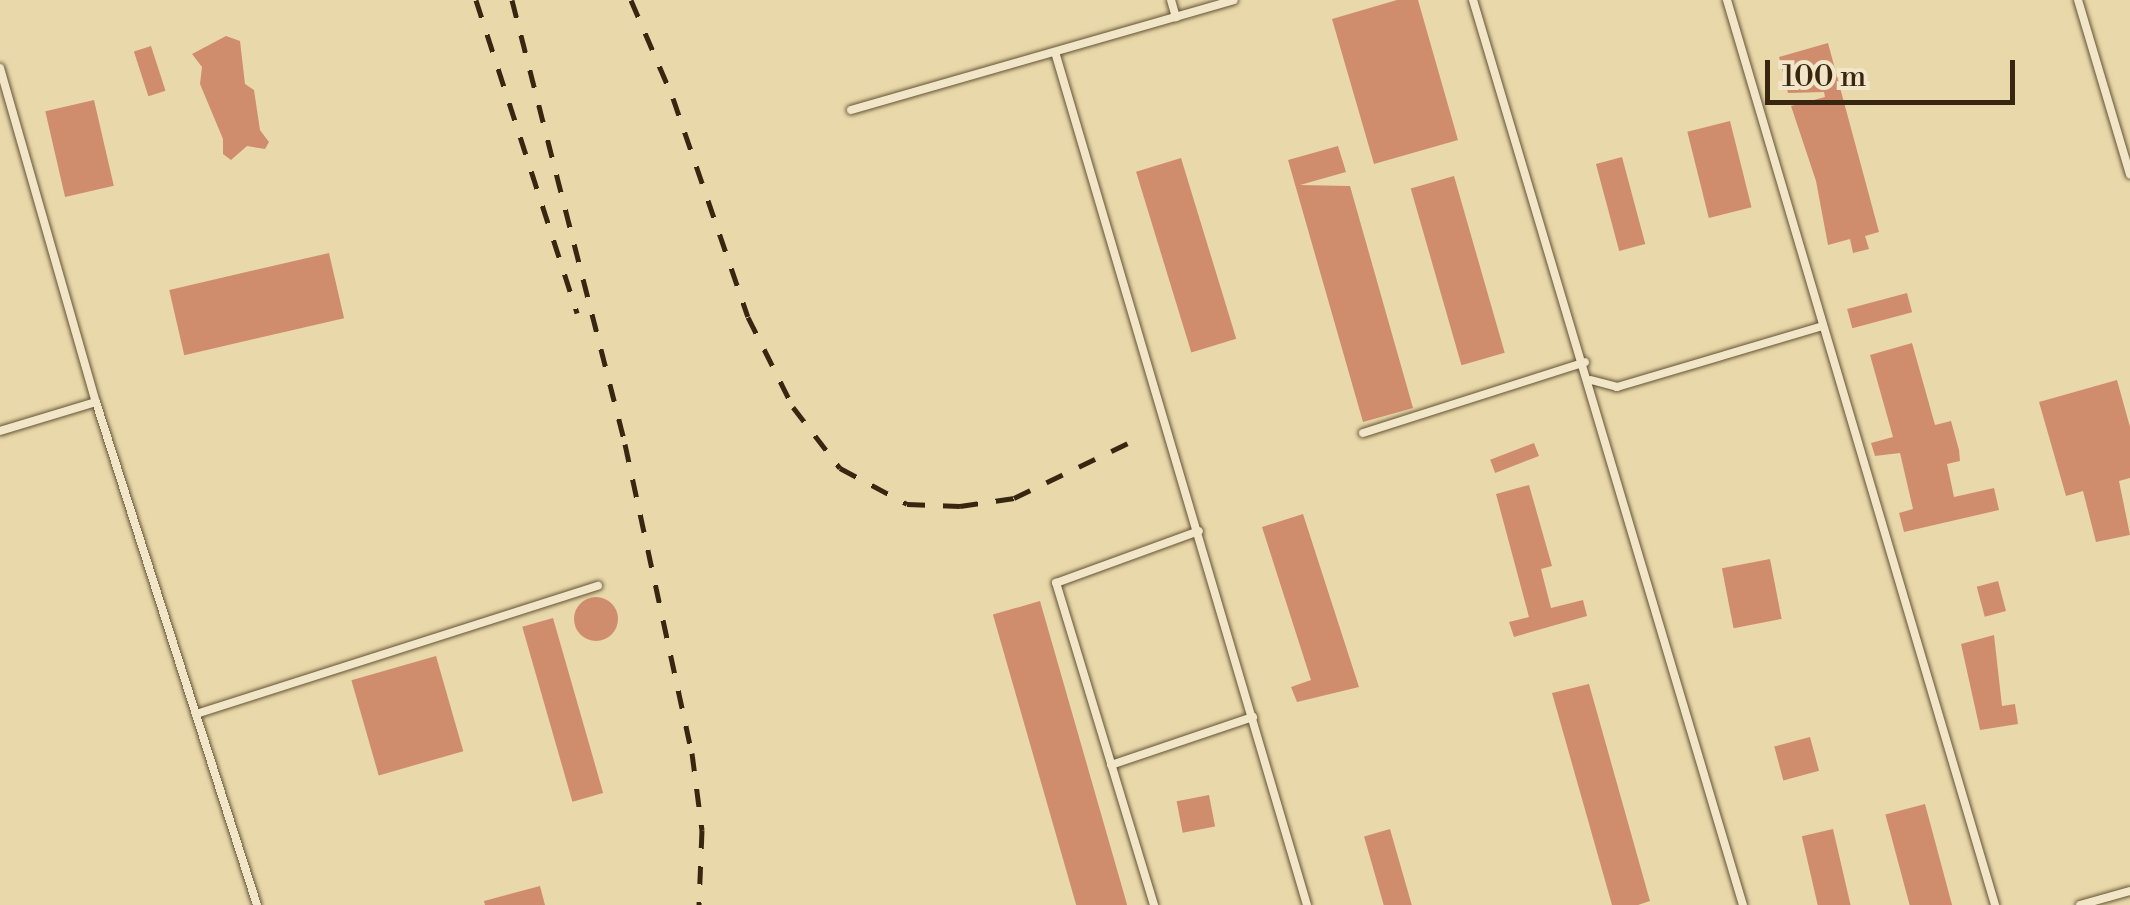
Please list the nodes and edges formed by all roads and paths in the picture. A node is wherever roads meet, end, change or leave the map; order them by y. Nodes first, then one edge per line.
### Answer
1 (1170, 0) edge
2 (1234, 0) edge
3 (1473, 0) edge
4 (1726, 0) edge
5 (2078, 0) edge
6 (1176, 17) junction
7 (1054, 52) junction
8 (0, 68) edge
9 (851, 110) dead end
10 (2130, 174) edge
11 (1820, 327) junction
12 (1585, 362) junction
13 (1591, 380) junction
14 (96, 402) junction
15 (0, 431) edge
16 (1363, 433) dead end
17 (1199, 531) junction
18 (598, 586) dead end
19 (196, 714) junction
20 (1252, 717) junction
21 (1111, 765) junction
22 (2130, 890) edge
23 (257, 905) edge
24 (1154, 905) edge
25 (1307, 905) edge
26 (1743, 905) edge
27 (1995, 905) edge
28 (2080, 905) edge

1 - 6 lane
2 - 6 lane
3 - 12 lane
4 - 11 lane
5 - 10 lane
6 - 7 lane
7 - 9 lane
7 - 17 lane
8 - 14 lane
11 - 13 lane
11 - 27 lane
12 - 13 lane
12 - 16 lane
13 - 26 lane
14 - 15 lane
14 - 19 lane
17 - 20 lane
17 - 21 lane
18 - 19 lane
19 - 23 lane
20 - 21 lane
20 - 25 lane
21 - 24 lane
22 - 28 lane

